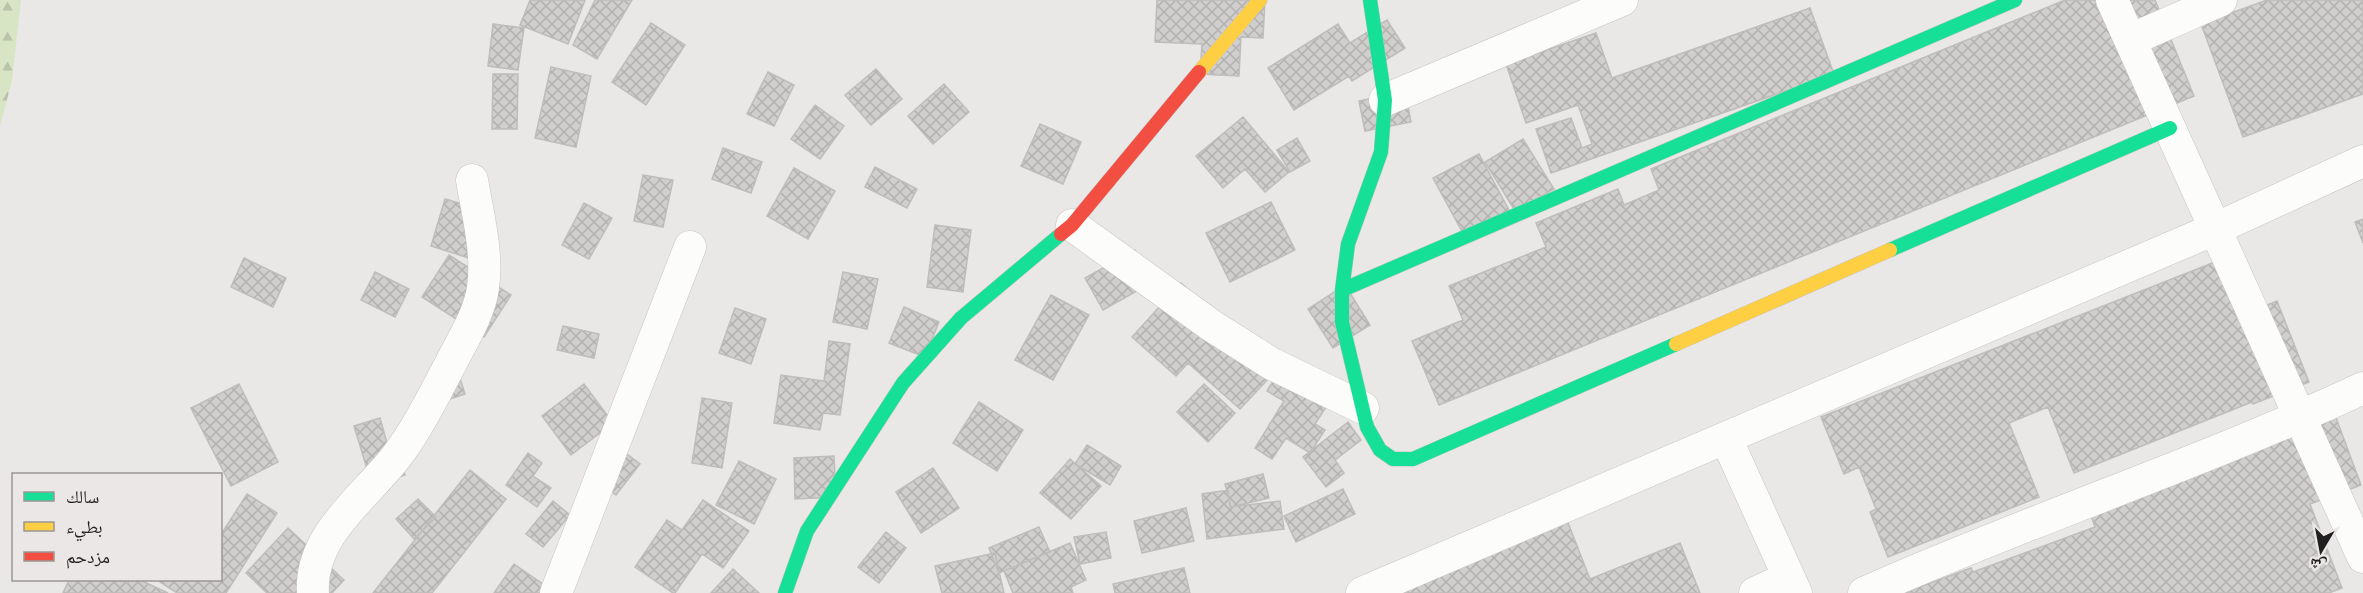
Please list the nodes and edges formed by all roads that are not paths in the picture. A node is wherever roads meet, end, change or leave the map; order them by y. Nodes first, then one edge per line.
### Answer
1 (1260, 0) edge
2 (1370, 0) edge
3 (1622, 0) edge
4 (2015, 0) edge
5 (2112, 0) edge
6 (2221, 0) edge
7 (2130, 40) junction
8 (1385, 100) junction
9 (2170, 128) junction
10 (2363, 161) edge
11 (472, 180) dead end
12 (1072, 225) junction
13 (2215, 229) junction
14 (690, 247) dead end
15 (1342, 290) junction
16 (2363, 388) edge
17 (1363, 408) junction
18 (2300, 417) junction
19 (1726, 438) junction
20 (2363, 557) edge
21 (1792, 585) edge
22 (559, 591) edge
23 (314, 593) edge
24 (785, 593) edge
25 (1362, 593) edge
26 (1755, 593) edge
27 (1864, 593) edge

1 - 12 street
2 - 8 street
3 - 8 street
4 - 15 street
5 - 7 street
6 - 7 street
7 - 9 street
8 - 15 street
9 - 13 street
9 - 17 street
10 - 13 street
11 - 23 street
12 - 17 street
12 - 24 street
13 - 18 street
13 - 19 street
14 - 22 street
15 - 17 street
16 - 18 street
18 - 20 street
18 - 27 street
19 - 21 street
19 - 25 street
21 - 26 street

